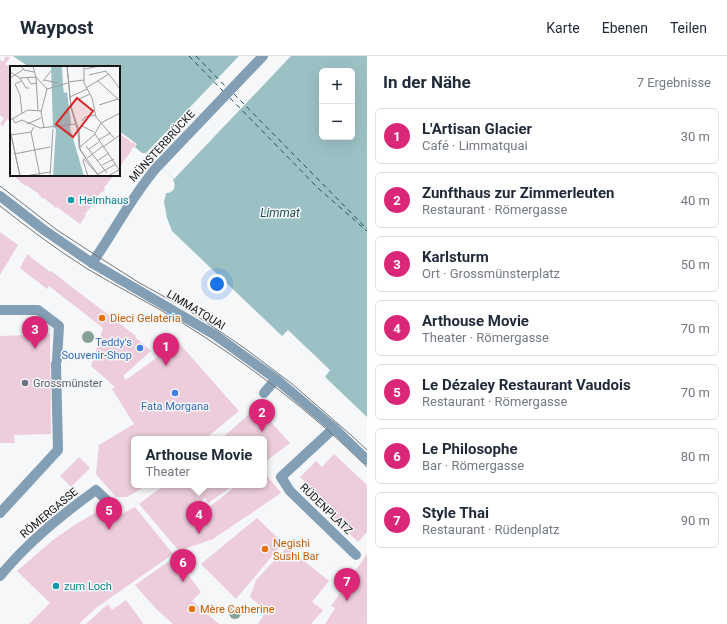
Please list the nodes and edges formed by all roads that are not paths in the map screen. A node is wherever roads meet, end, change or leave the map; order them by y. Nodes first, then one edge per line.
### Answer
1 (263, 56) edge
2 (0, 196) edge
3 (92, 263) junction
4 (0, 310) edge
5 (276, 379) junction
6 (264, 393) dead end
7 (334, 428) junction
8 (367, 460) edge
9 (116, 509) dead end
10 (0, 513) edge
11 (356, 555) dead end
12 (0, 576) edge

1 - 3 street, MÜNSTERBRÜCKE
2 - 3 street, LIMMATQUAI
3 - 5 street, LIMMATQUAI
4 - 10 street
5 - 6 street
5 - 7 street, LIMMATQUAI
7 - 8 street, LIMMATQUAI
7 - 11 street, RÜDENPLATZ
9 - 12 street, RÖMERGASSE

